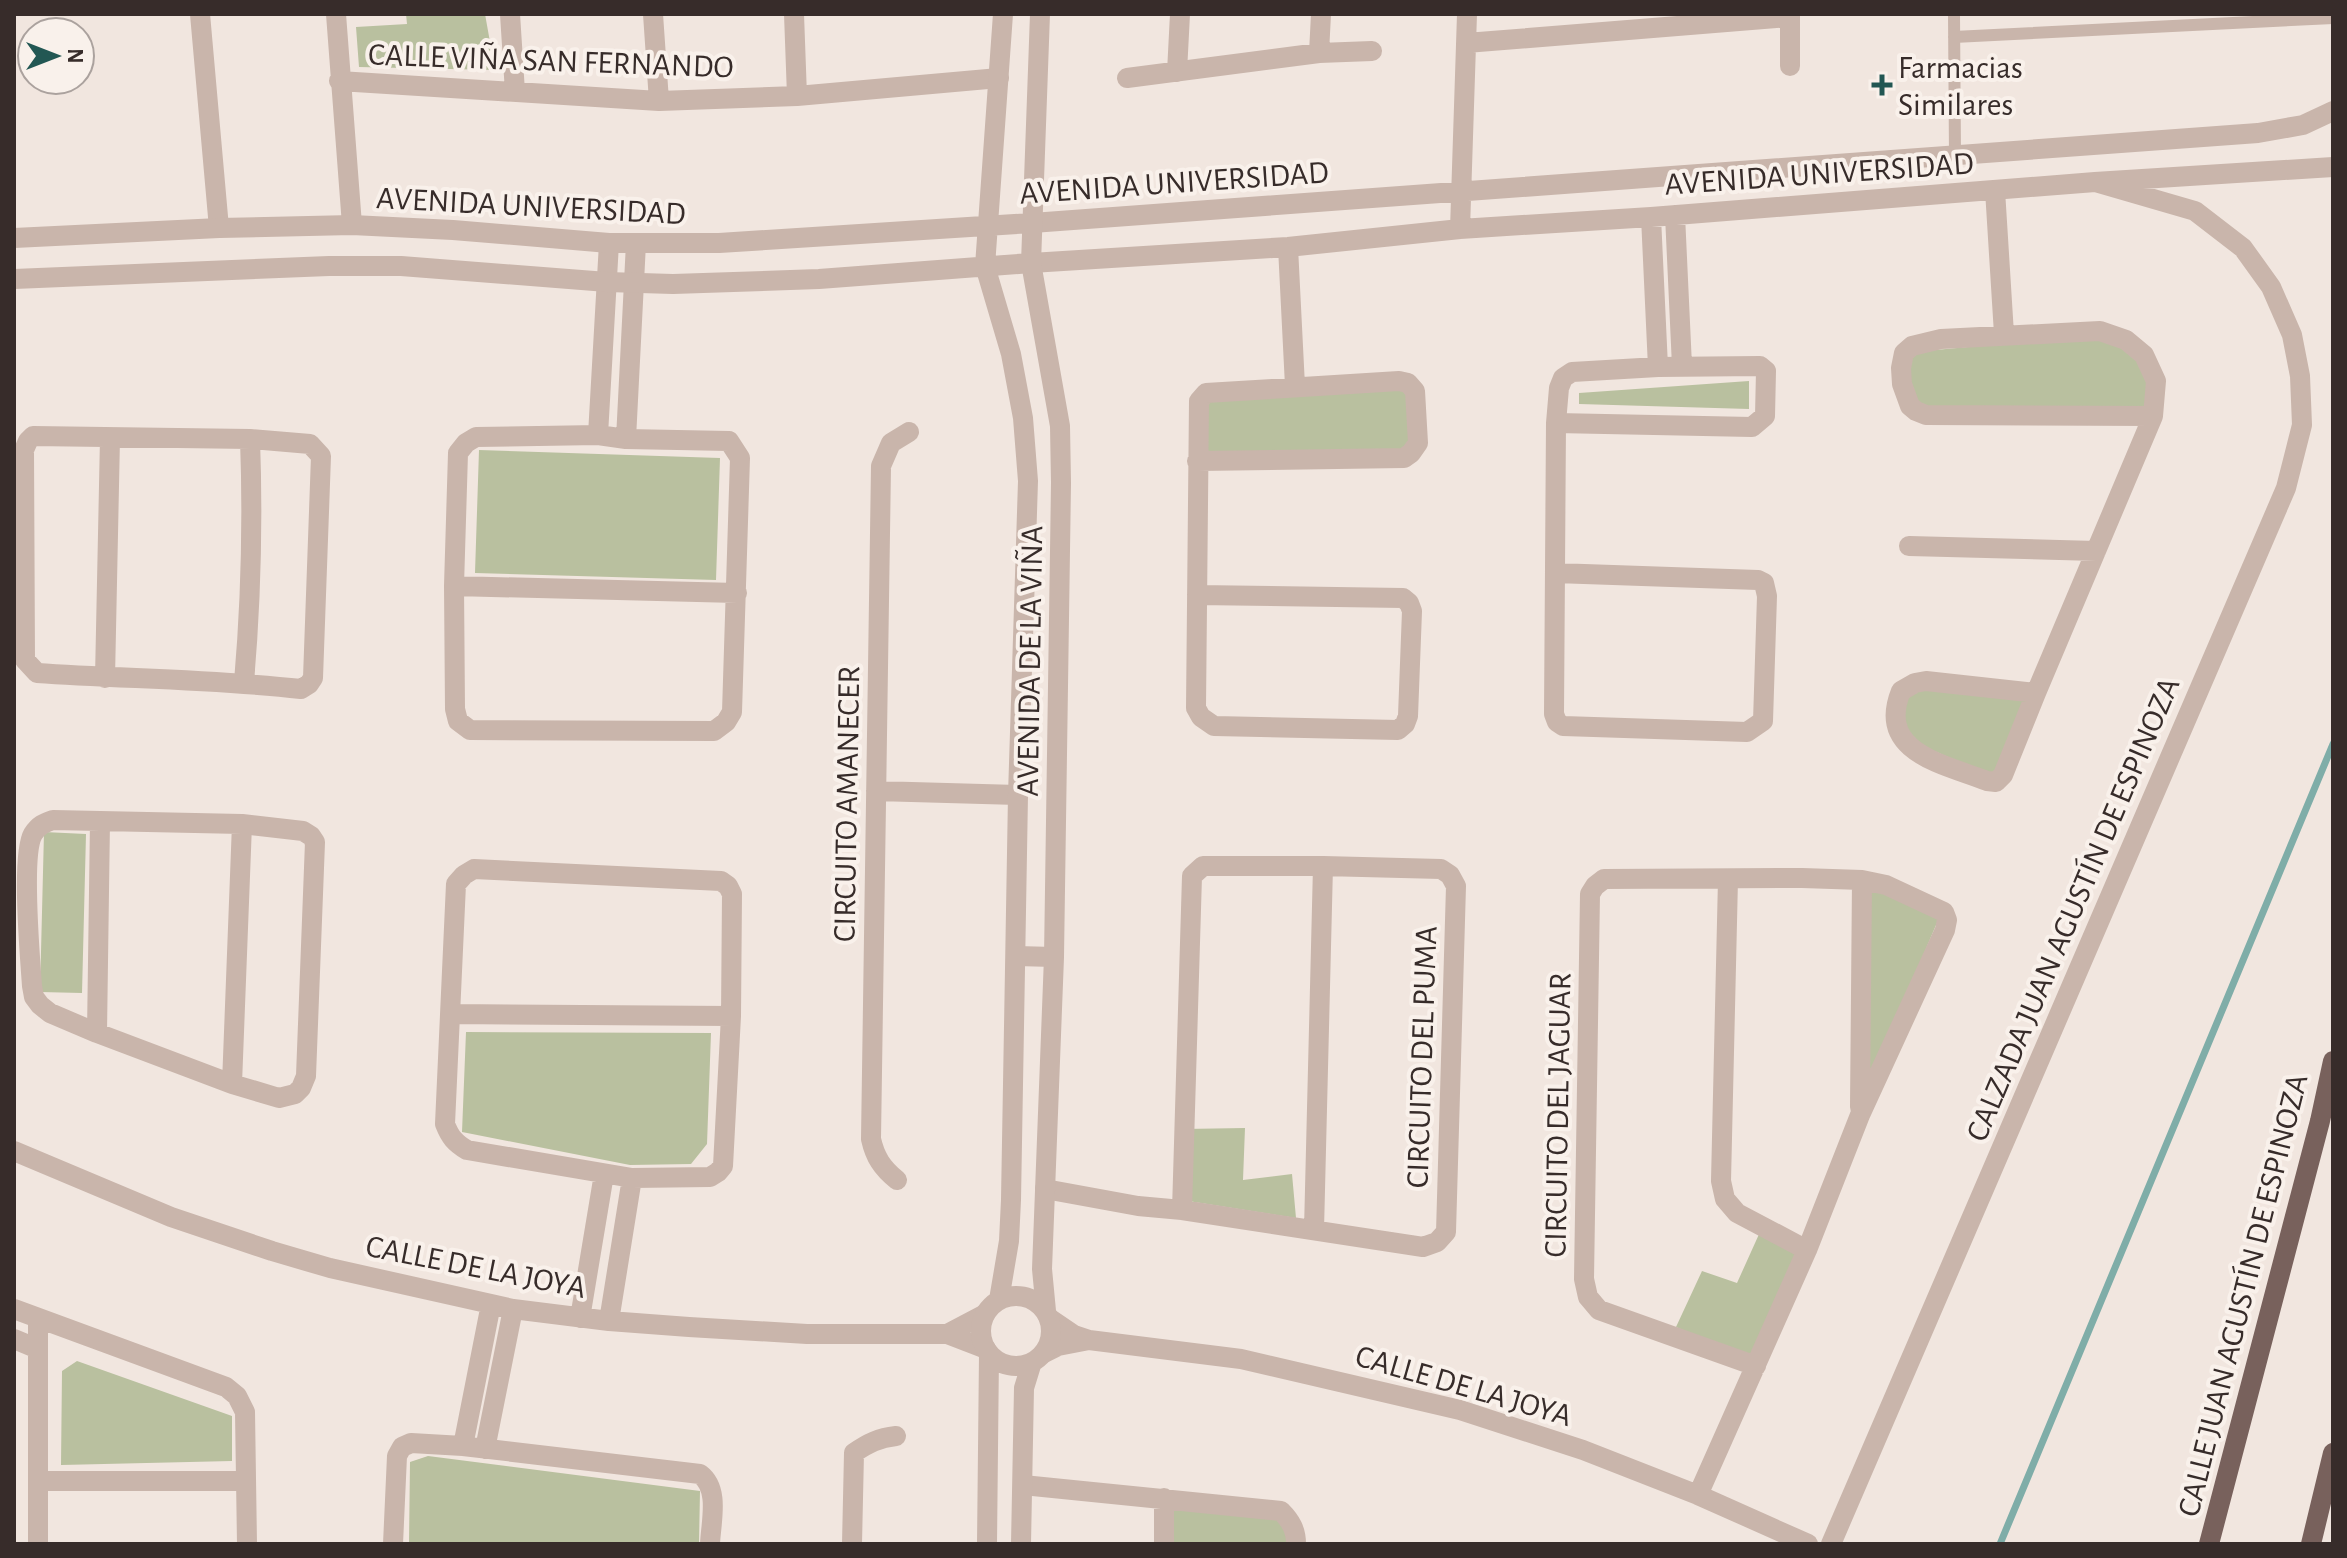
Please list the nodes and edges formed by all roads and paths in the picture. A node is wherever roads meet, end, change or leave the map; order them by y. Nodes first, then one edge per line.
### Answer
1 (200, 14) edge
2 (336, 14) edge
3 (510, 14) edge
4 (653, 14) edge
5 (794, 14) edge
6 (1003, 14) edge
7 (1040, 14) edge
8 (1180, 14) edge
9 (1321, 14) edge
10 (1467, 14) edge
11 (1954, 14) edge
12 (1790, 16) edge
13 (2333, 18) edge
14 (1954, 37) junction
15 (1466, 43) junction
16 (1372, 51) dead end
17 (1319, 53) junction
18 (1790, 66) dead end
19 (1177, 72) junction
20 (999, 78) junction
21 (1127, 78) dead end
22 (339, 81) junction
23 (515, 92) junction
24 (797, 96) junction
25 (659, 101) junction
26 (2333, 111) edge
27 (2333, 122) edge
28 (2303, 125) junction
29 (2090, 147) junction
30 (1955, 157) junction
31 (2333, 167) edge
32 (2095, 182) junction
33 (1995, 190) junction
34 (1461, 191) junction
35 (1675, 215) junction
36 (1651, 217) junction
37 (1032, 223) junction
38 (352, 225) junction
39 (988, 226) junction
40 (219, 228) junction
41 (1460, 229) junction
42 (14, 238) edge
43 (609, 243) junction
44 (636, 243) junction
45 (1288, 247) junction
46 (1031, 263) junction
47 (985, 266) junction
48 (14, 279) edge
49 (607, 282) junction
50 (634, 283) junction
51 (2271, 287) joint
52 (2004, 334) junction
53 (1682, 366) junction
54 (1658, 367) junction
55 (1295, 386) junction
56 (2153, 416) junction
57 (1556, 423) junction
58 (909, 432) dead end
59 (598, 435) junction
60 (110, 438) junction
61 (250, 439) junction
62 (626, 439) junction
63 (1197, 461) junction
64 (19, 539) edge
65 (1909, 546) dead end
66 (2096, 551) junction
67 (19, 566) edge
68 (1555, 573) junction
69 (454, 586) junction
70 (737, 593) junction
71 (1197, 595) junction
72 (105, 678) junction
73 (244, 682) junction
74 (1022, 692) junction
75 (2036, 693) junction
76 (1058, 694) junction
77 (876, 791) junction
78 (1018, 795) junction
79 (100, 821) junction
80 (242, 824) junction
81 (1323, 866) junction
82 (1728, 879) junction
83 (1862, 880) junction
84 (21, 891) edge
85 (21, 916) edge
86 (1016, 956) junction
87 (1054, 957) junction
88 (450, 1014) junction
89 (731, 1016) junction
90 (97, 1033) junction
91 (2333, 1061) edge
92 (232, 1084) junction
93 (1860, 1115) junction
94 (14, 1151) edge
95 (604, 1174) junction
96 (632, 1178) junction
97 (897, 1180) dead end
98 (1045, 1189) junction
99 (1182, 1210) junction
100 (1314, 1230) junction
101 (1807, 1250) junction
102 (491, 1304) junction
103 (992, 1307) junction
104 (14, 1309) edge
105 (513, 1309) junction
106 (1048, 1314) junction
107 (580, 1318) junction
108 (38, 1319) junction
109 (609, 1321) junction
110 (947, 1334) junction
111 (14, 1339) edge
112 (1089, 1340) junction
113 (38, 1349) junction
114 (988, 1351) junction
115 (1038, 1358) junction
116 (1756, 1366) junction
117 (896, 1436) dead end
118 (463, 1446) junction
119 (485, 1449) junction
120 (2333, 1453) edge
121 (38, 1481) junction
122 (246, 1481) junction
123 (1023, 1485) junction
124 (1698, 1495) junction
125 (1164, 1498) junction
126 (38, 1544) edge
127 (247, 1544) edge
128 (393, 1544) edge
129 (710, 1544) edge
130 (852, 1544) edge
131 (987, 1544) edge
132 (1021, 1544) edge
133 (1164, 1544) edge
134 (1296, 1544) edge
135 (1808, 1544) edge
136 (1831, 1544) edge
137 (2209, 1544) edge
138 (2311, 1544) edge

1 - 40 street
2 - 22 street
3 - 23 street
4 - 25 street
5 - 24 street
6 - 20 street, AVENIDA DE LA VIÑA
7 - 37 street, AVENIDA DE LA VIÑA
8 - 19 street
9 - 17 street
10 - 15 street
11 - 14 lane
12 - 15 street
12 - 18 street
13 - 14 lane
14 - 30 lane
15 - 34 street
16 - 17 street
17 - 19 street
19 - 21 street
20 - 24 street, CALLE VIÑA SAN FERNANDO
20 - 39 street, AVENIDA DE LA VIÑA
22 - 23 street, CALLE VIÑA SAN FERNANDO
22 - 38 street
23 - 25 street, CALLE VIÑA SAN FERNANDO
24 - 25 street, CALLE VIÑA SAN FERNANDO
26 - 28 street, AVENIDA UNIVERSIDAD
27 - 28 street
28 - 29 street, AVENIDA UNIVERSIDAD
29 - 30 street, AVENIDA UNIVERSIDAD
29 - 32 street
30 - 34 street, AVENIDA UNIVERSIDAD
31 - 32 street, AVENIDA UNIVERSIDAD
32 - 33 street, AVENIDA UNIVERSIDAD
32 - 51 street, AVENIDA UNIVERSIDAD
33 - 35 street, AVENIDA UNIVERSIDAD
33 - 52 street
34 - 37 street, AVENIDA UNIVERSIDAD
34 - 41 street
35 - 36 street, AVENIDA UNIVERSIDAD
35 - 53 street
36 - 41 street, AVENIDA UNIVERSIDAD
36 - 54 street
37 - 39 street, AVENIDA UNIVERSIDAD
37 - 46 street, AVENIDA DE LA VIÑA
38 - 40 street, AVENIDA UNIVERSIDAD
38 - 43 street, AVENIDA UNIVERSIDAD
39 - 44 street, AVENIDA UNIVERSIDAD
39 - 47 street, AVENIDA DE LA VIÑA
40 - 42 street, AVENIDA UNIVERSIDAD
41 - 45 street, AVENIDA UNIVERSIDAD
43 - 44 street, AVENIDA UNIVERSIDAD
43 - 49 street
44 - 50 street
45 - 46 street, AVENIDA UNIVERSIDAD
45 - 55 street
46 - 47 street, AVENIDA UNIVERSIDAD
46 - 76 street, AVENIDA DE LA VIÑA
47 - 50 street, AVENIDA UNIVERSIDAD
47 - 74 street, AVENIDA DE LA VIÑA
48 - 49 street, AVENIDA UNIVERSIDAD
49 - 50 street, AVENIDA UNIVERSIDAD
49 - 59 street
50 - 62 street
51 - 136 street, CALZADA JUAN AGUSTÍN DE ESPINOZA
52 - 56 street
52 - 56 street
53 - 54 street
53 - 57 street
54 - 57 street
55 - 63 street
55 - 63 street
56 - 66 street
57 - 68 street
58 - 77 street, CIRCUITO AMANECER
59 - 62 street
59 - 69 street
60 - 61 street
60 - 64 street
60 - 72 street
61 - 73 street
61 - 73 street
62 - 70 street
63 - 71 street
64 - 67 street
65 - 66 street
66 - 75 street
67 - 72 street
68 - 68 street
69 - 70 street
69 - 70 street
71 - 71 street
72 - 73 street
74 - 76 street
74 - 78 street, AVENIDA DE LA VIÑA
75 - 75 street
76 - 87 street, AVENIDA DE LA VIÑA
77 - 78 street
77 - 97 street, CIRCUITO AMANECER
78 - 86 street, AVENIDA DE LA VIÑA
79 - 80 street
79 - 84 street
79 - 90 street
80 - 92 street
80 - 92 street
81 - 99 street, CIRCUITO DEL PUMA
81 - 100 street
81 - 100 street, CIRCUITO DEL PUMA
82 - 83 street, CIRCUITO DEL JAGUAR
82 - 101 street
82 - 116 street, CIRCUITO DEL JAGUAR
83 - 93 street, CIRCUITO DEL JAGUAR
83 - 93 street, CIRCUITO DEL JAGUAR
84 - 85 street
85 - 90 street
86 - 87 street
86 - 103 street, AVENIDA DE LA VIÑA
87 - 98 street, AVENIDA DE LA VIÑA
88 - 89 street
88 - 89 street
88 - 95 street
89 - 96 street
90 - 92 street
91 - 137 main road, CALLE JUAN AGUSTÍN DE ESPINOZA
93 - 101 street, CIRCUITO DEL JAGUAR
94 - 102 street, CALLE DE LA JOYA
95 - 96 street
95 - 107 street
96 - 109 street
98 - 99 street, CIRCUITO DEL PUMA
98 - 106 street, AVENIDA DE LA VIÑA
99 - 100 street, CIRCUITO DEL PUMA
101 - 116 street, CIRCUITO DEL JAGUAR
102 - 105 street, CALLE DE LA JOYA
102 - 118 street
103 - 106 street
103 - 110 street, CALLE DE LA JOYA
103 - 114 street
104 - 108 street
105 - 107 street, CALLE DE LA JOYA
105 - 119 street
106 - 112 street, CALLE DE LA JOYA
106 - 115 street
107 - 109 street, CALLE DE LA JOYA
108 - 113 street
108 - 122 street
109 - 110 street, CALLE DE LA JOYA
110 - 114 street, CALLE DE LA JOYA
111 - 113 street
112 - 115 street, CALLE DE LA JOYA
112 - 124 street, CALLE DE LA JOYA
113 - 121 street
114 - 115 street
114 - 131 street
115 - 123 street
116 - 124 street, CIRCUITO DEL JAGUAR
117 - 130 street
118 - 119 street
118 - 128 street
119 - 129 street
120 - 138 main road
121 - 122 street
121 - 126 street
122 - 127 street
123 - 125 street
123 - 132 street
124 - 135 street, CALLE DE LA JOYA
125 - 133 street
125 - 134 street

